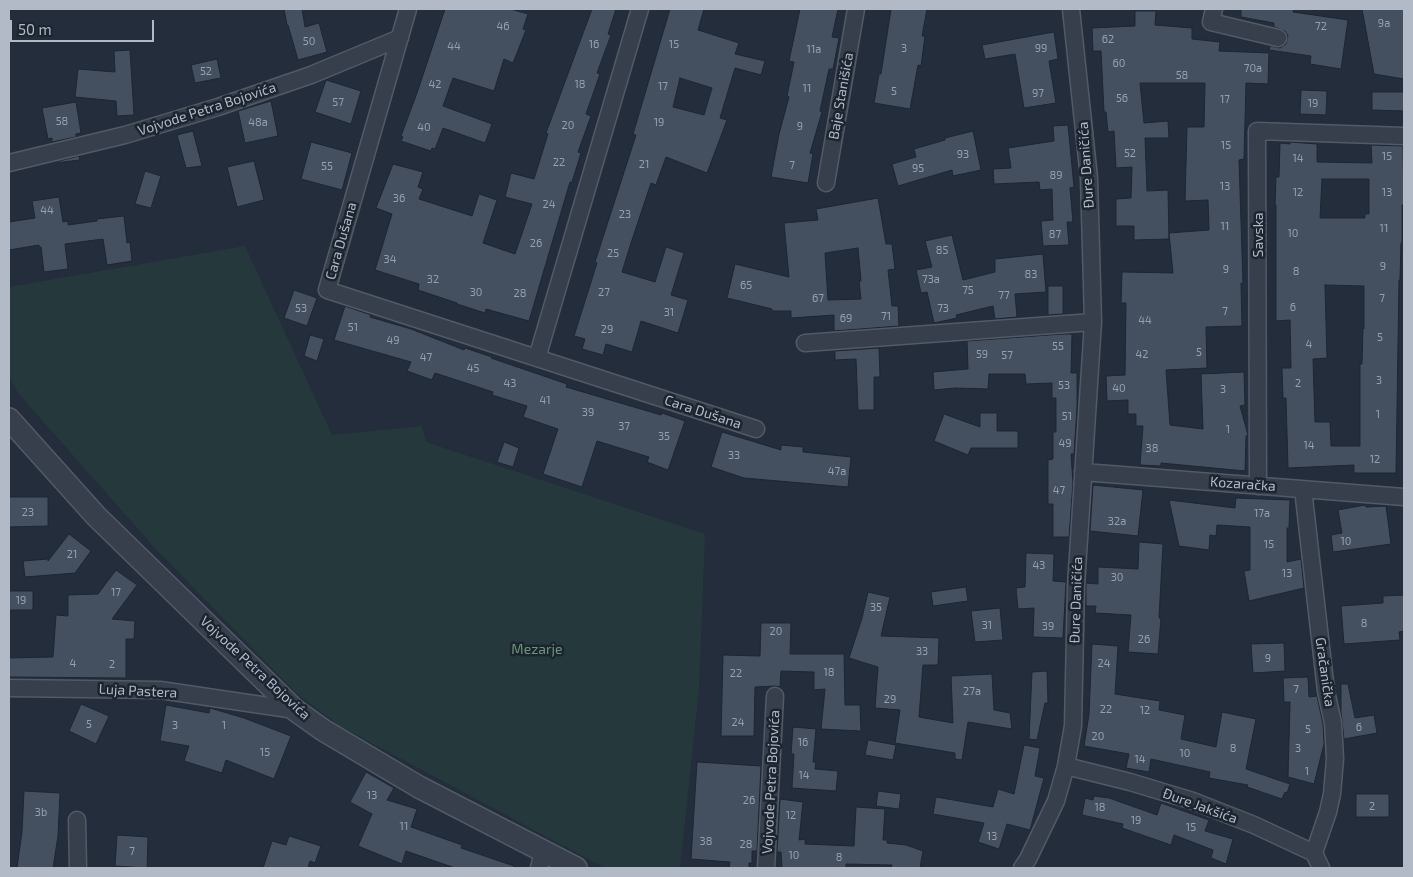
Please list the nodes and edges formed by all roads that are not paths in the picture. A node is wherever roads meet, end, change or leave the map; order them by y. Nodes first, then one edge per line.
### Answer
1 (408, 9) edge
2 (640, 9) edge
3 (856, 9) edge
4 (1072, 9) edge
5 (1214, 9) edge
6 (400, 38) junction
7 (1278, 38) dead end
8 (1404, 136) edge
9 (9, 163) edge
10 (826, 183) dead end
11 (1093, 322) junction
12 (805, 343) dead end
13 (537, 358) junction
14 (9, 419) edge
15 (756, 429) dead end
16 (1083, 472) junction
17 (1258, 486) junction
18 (1303, 489) junction
19 (1404, 497) edge
20 (9, 688) edge
21 (775, 696) dead end
22 (295, 710) junction
23 (1066, 766) junction
24 (78, 820) dead end
25 (1314, 853) junction
26 (541, 860) edge
27 (78, 868) edge
28 (576, 868) edge
29 (766, 868) edge
30 (1022, 868) edge
31 (1321, 868) edge

1 - 6 street, Cara Dušana
2 - 13 street
3 - 10 street, Baje Stanišića
4 - 11 street, Đure Daničića
5 - 7 street
6 - 9 street, Vojvode Petra Bojovića
6 - 13 street, Cara Dušana
8 - 17 street, Savska
11 - 12 street
11 - 16 street, Đure Daničića
13 - 15 street, Cara Dušana
14 - 22 street, Vojvode Petra Bojovića
16 - 17 street, Kozaračka
16 - 23 street, Đure Daničića
17 - 18 street, Kozaračka
18 - 19 street, Kozaračka
18 - 25 street, Gračanička
20 - 22 street, Luja Pastera
21 - 29 street, Vojvode Petra Bojovića
22 - 26 street, Vojvode Petra Bojovića
23 - 25 street, Đure Jakšića
23 - 30 street, Đure Daničića
24 - 27 street
25 - 31 street
26 - 28 street, Vojvode Petra Bojovića

